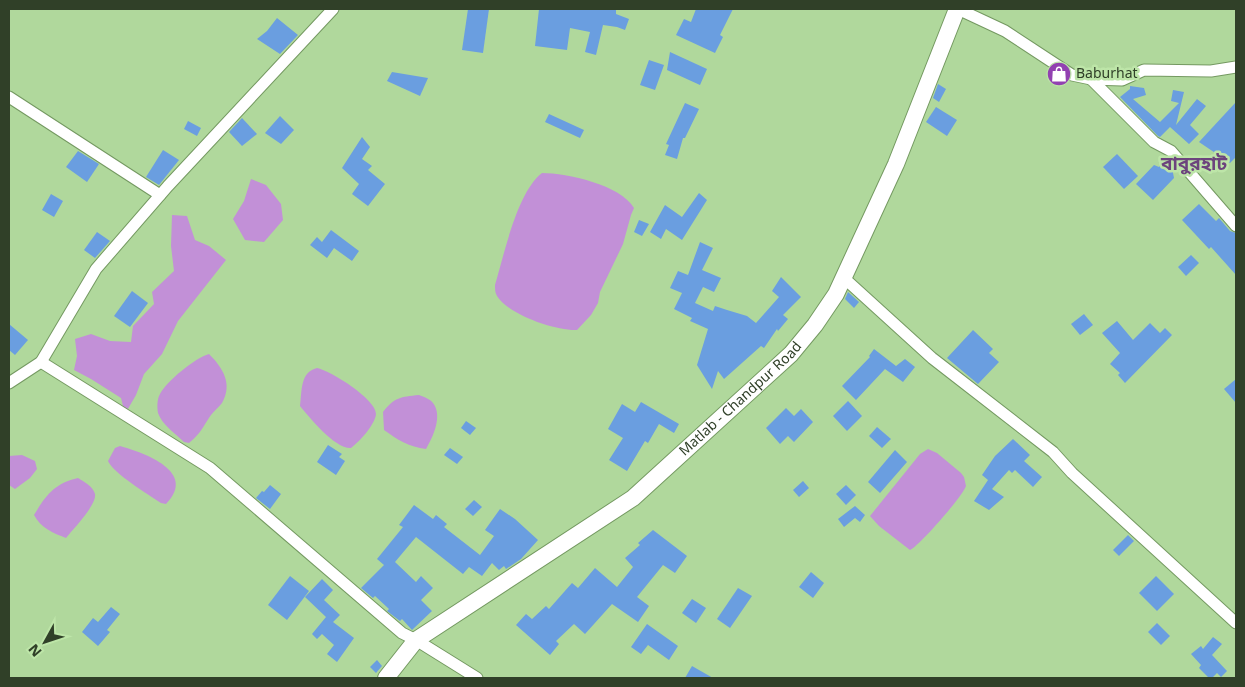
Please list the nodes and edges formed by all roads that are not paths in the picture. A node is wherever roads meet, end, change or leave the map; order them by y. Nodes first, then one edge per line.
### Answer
1 (333, 9) edge
2 (958, 9) edge
3 (1236, 67) edge
4 (1091, 79) junction
5 (9, 97) edge
6 (160, 195) junction
7 (1236, 226) edge
8 (844, 278) junction
9 (41, 362) junction
10 (9, 384) edge
11 (1236, 623) edge
12 (416, 640) junction
13 (386, 678) edge
14 (477, 678) edge

1 - 6 street
2 - 4 street
2 - 8 main road, Matlab - Chandpur Road
3 - 4 street
4 - 7 street
5 - 6 street
6 - 9 street
8 - 11 street
8 - 12 main road, Matlab - Chandpur Road
9 - 10 street
9 - 12 street
12 - 13 main road, Matlab - Chandpur Road
12 - 14 street

